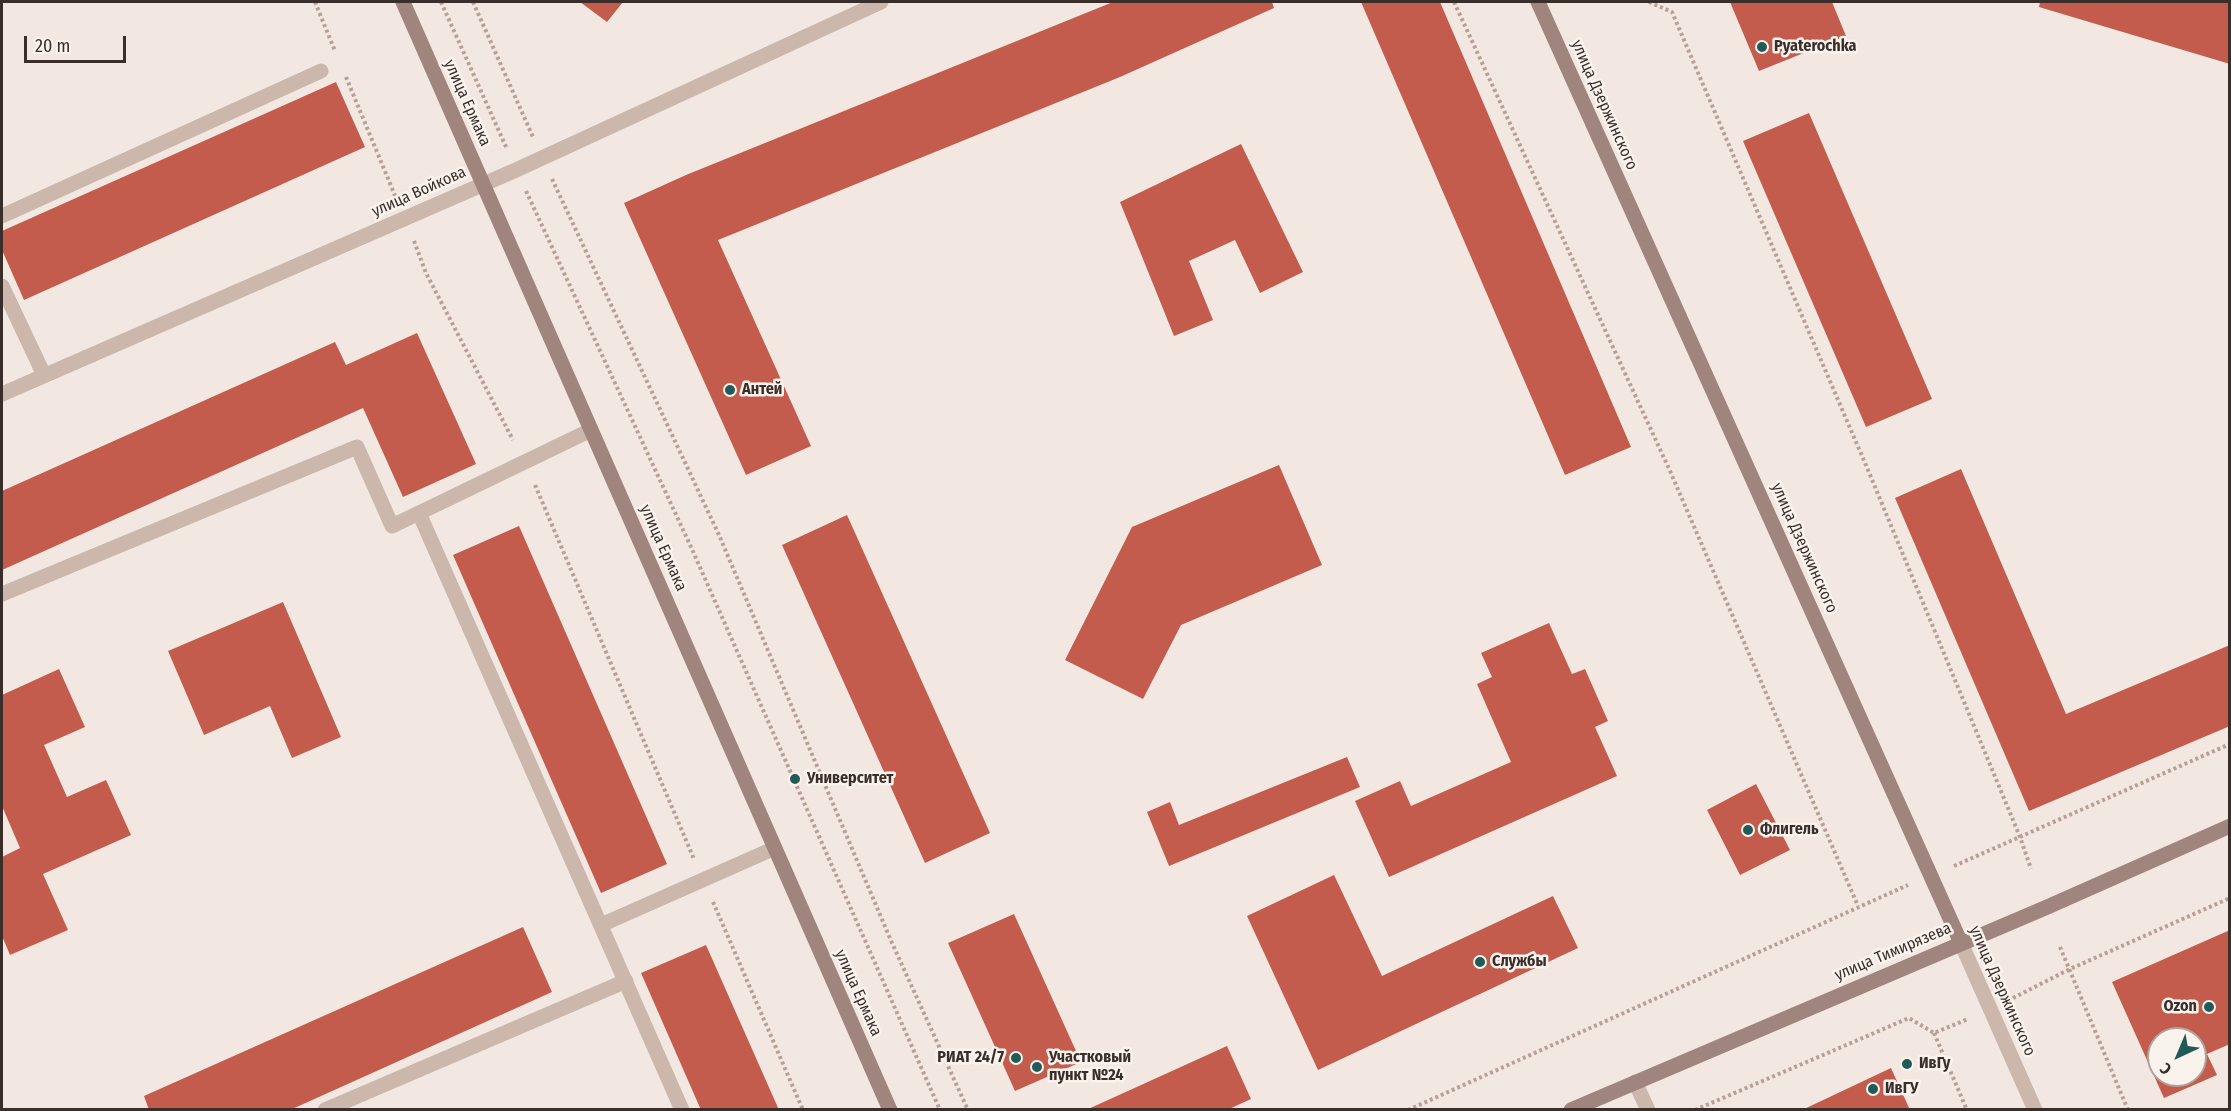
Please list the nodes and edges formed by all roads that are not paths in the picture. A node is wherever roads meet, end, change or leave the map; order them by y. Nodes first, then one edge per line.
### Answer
1 (403, 2) edge
2 (881, 2) edge
3 (1538, 2) edge
4 (321, 71) dead end
5 (483, 184) junction
6 (2, 216) edge
7 (2, 286) edge
8 (44, 375) junction
9 (2, 394) edge
10 (591, 430) junction
11 (419, 513) junction
12 (2, 594) edge
13 (2229, 826) edge
14 (775, 848) junction
15 (601, 925) junction
16 (1961, 943) junction
17 (626, 981) junction
18 (1635, 1082) junction
19 (326, 1110) edge
20 (682, 1110) edge
21 (890, 1110) edge
22 (1571, 1110) edge
23 (1648, 1110) edge
24 (2035, 1110) edge

1 - 5 main road, улица Ермака
2 - 5 street, улица Войкова
3 - 16 main road, улица Дзержинского
4 - 6 street
5 - 8 street, улица Войкова
5 - 10 main road, улица Ермака
7 - 8 street
8 - 9 street, улица Войкова
10 - 11 street
10 - 14 main road, улица Ермака
11 - 12 street
11 - 15 street
13 - 16 main road, улица Тимирязева
14 - 15 street
14 - 21 main road, улица Ермака
15 - 17 street
16 - 18 main road, улица Тимирязева
16 - 24 street, улица Дзержинского
17 - 19 street
17 - 20 street
18 - 22 main road, улица Тимирязева
18 - 23 street

